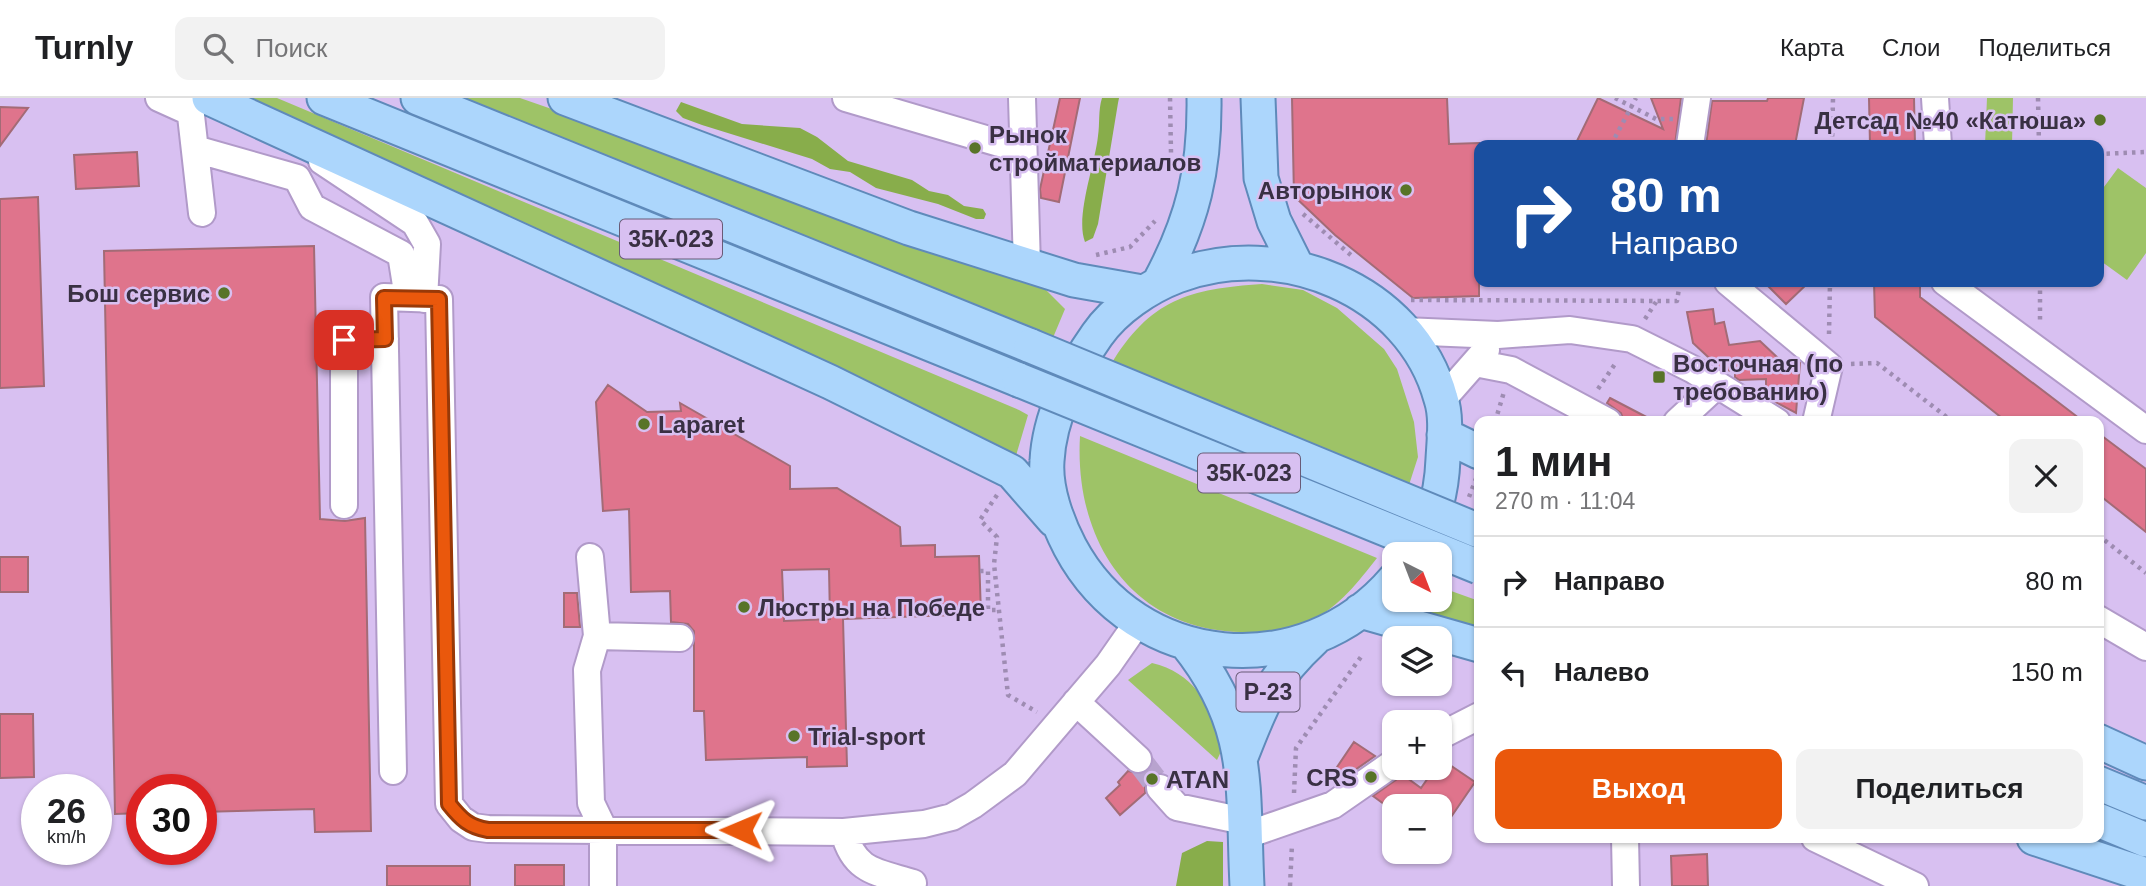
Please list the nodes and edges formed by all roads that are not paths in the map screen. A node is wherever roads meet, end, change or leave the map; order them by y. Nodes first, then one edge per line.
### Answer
1 (159, 98) edge
2 (324, 98) edge
3 (418, 98) edge
4 (565, 98) edge
5 (846, 98) edge
6 (1022, 98) edge
7 (1204, 98) edge
8 (1258, 98) edge
9 (1935, 98) edge
10 (877, 102) edge
11 (196, 103) edge
12 (603, 104) edge
13 (1695, 108) edge
14 (267, 125) junction
15 (1691, 140) edge
16 (1938, 140) edge
17 (195, 149) junction
18 (1023, 150) junction
19 (202, 213) dead end
20 (1296, 265) junction
21 (1027, 266) junction
22 (1734, 287) edge
23 (1952, 287) edge
24 (1151, 288) junction
25 (416, 298) junction
26 (1404, 316) junction
27 (1498, 335) junction
28 (385, 339) junction
29 (1475, 363) junction
30 (1717, 385) junction
31 (1442, 400) junction
32 (1595, 416) edge
33 (1683, 416) edge
34 (1767, 416) edge
35 (1817, 416) edge
36 (2146, 430) edge
37 (1444, 435) junction
38 (1474, 450) edge
39 (344, 505) dead end
40 (1473, 518) edge
41 (1060, 528) junction
42 (1420, 542) edge
43 (590, 557) dead end
44 (1474, 565) edge
45 (1382, 591) edge
46 (1360, 611) junction
47 (2104, 621) edge
48 (1139, 622) junction
49 (597, 636) junction
50 (680, 638) dead end
51 (1314, 639) junction
52 (1186, 643) junction
53 (2145, 643) edge
54 (1474, 644) edge
55 (1076, 702) junction
56 (1474, 719) edge
57 (1452, 730) edge
58 (2104, 744) edge
59 (1241, 757) junction
60 (1138, 760) tunnel mouth
61 (2146, 764) edge
62 (393, 771) dead end
63 (1382, 771) edge
64 (2104, 786) edge
65 (1160, 788) tunnel mouth
66 (2146, 803) edge
67 (2104, 822) edge
68 (603, 828) junction
69 (1244, 829) junction
70 (844, 832) junction
71 (2146, 840) edge
72 (1625, 843) edge
73 (1825, 843) edge
74 (2049, 843) edge
75 (2146, 875) edge
76 (913, 883) dead end
77 (603, 886) edge
78 (1247, 886) edge
79 (1626, 886) edge
80 (1915, 886) edge

1 - 11 street
2 - 44 main road, 35К-023, bridge
3 - 40 main road, 35К-023, bridge
4 - 12 main road
5 - 10 street
6 - 18 street
7 - 24 main road
8 - 20 main road
9 - 16 street
10 - 18 street
11 - 14 main road
11 - 17 street
12 - 21 main road
13 - 15 street
14 - 25 street
14 - 41 main road
17 - 19 street
17 - 25 street
18 - 21 street
20 - 24 main road
20 - 26 main road
21 - 24 main road
22 - 35 street
23 - 36 street
24 - 41 main road
25 - 28 street
25 - 68 street
26 - 27 street
26 - 31 main road
27 - 29 street
27 - 30 street
28 - 39 street
28 - 62 street
29 - 31 street
29 - 32 street
30 - 33 street
30 - 34 street
31 - 37 main road
37 - 38 main road
37 - 42 main road
41 - 48 main road
43 - 49 street
45 - 46 main road
46 - 51 main road
46 - 54 main road
47 - 53 street
48 - 52 main road
48 - 55 street
49 - 50 street
49 - 68 street
51 - 52 main road
51 - 59 main road, Р-23
52 - 59 main road, Р-23
55 - 60 street
55 - 70 street
56 - 57 street
58 - 61 main road
59 - 69 main road
63 - 69 street
64 - 66 main road
65 - 69 street
67 - 71 main road
68 - 70 street
68 - 77 street
69 - 78 main road
70 - 76 street
72 - 79 street
73 - 80 street
74 - 75 main road

